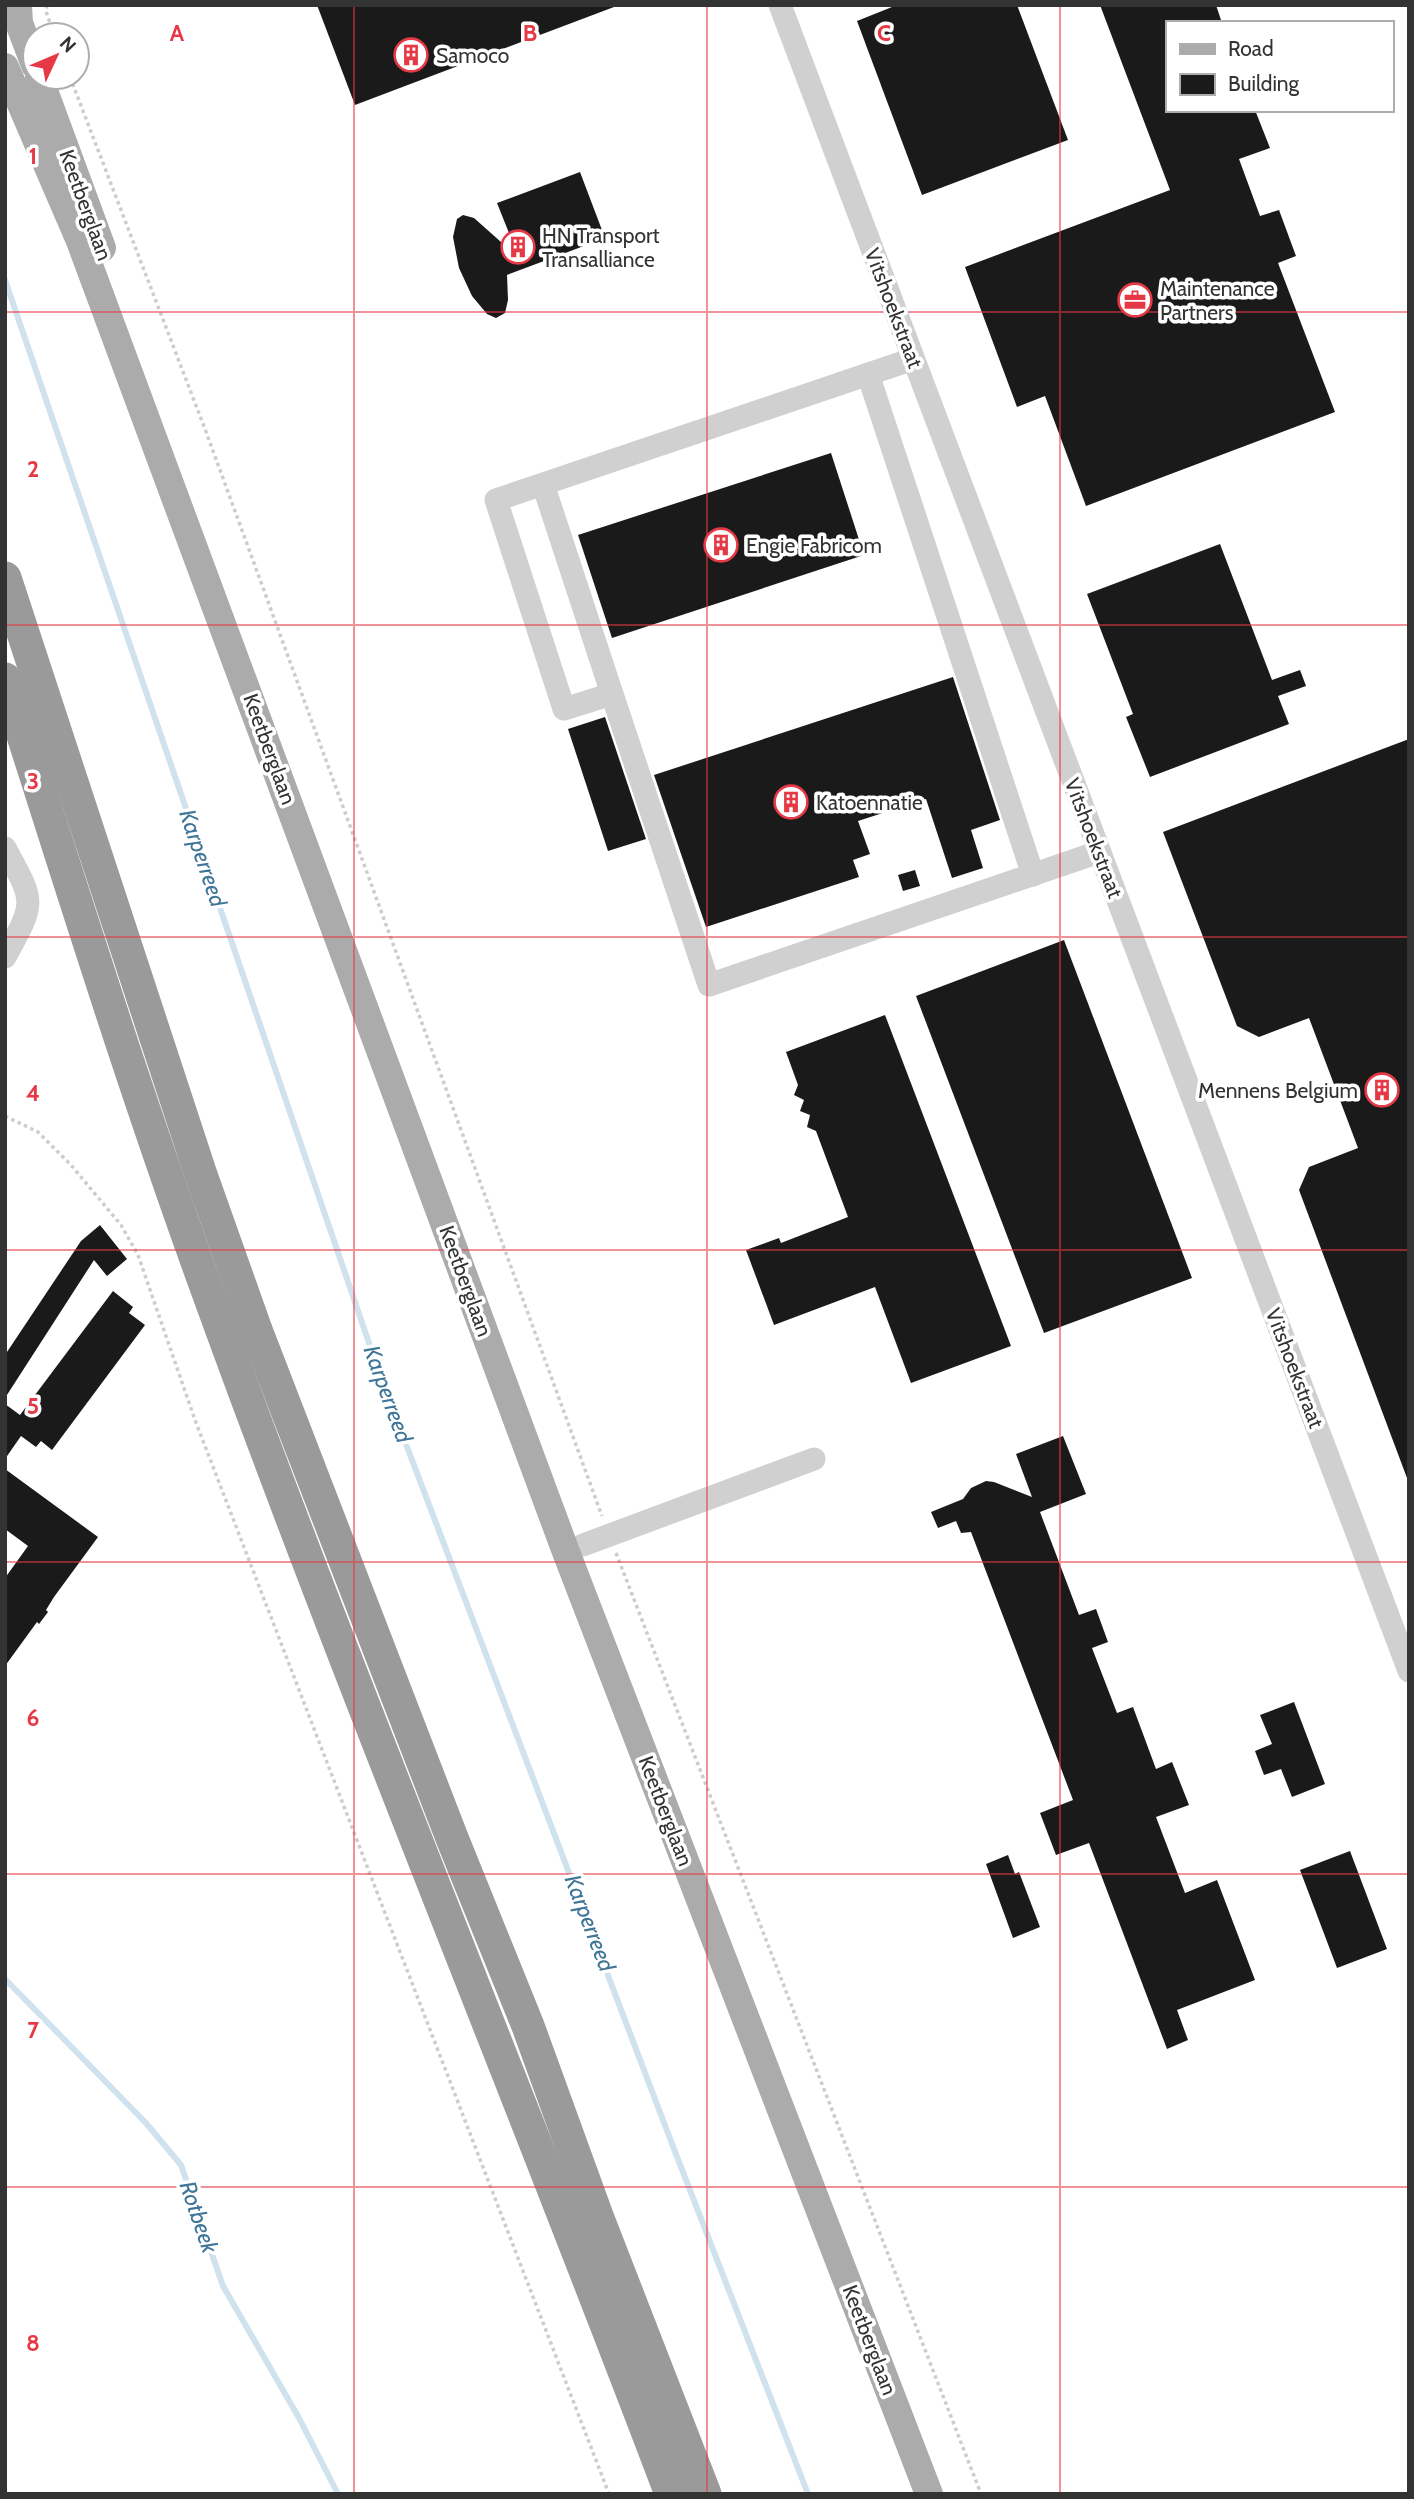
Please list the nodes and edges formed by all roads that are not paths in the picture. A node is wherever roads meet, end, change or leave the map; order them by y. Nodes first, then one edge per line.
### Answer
1 (18, 5) edge
2 (780, 5) edge
3 (21, 28) edge
4 (5, 66) edge
5 (44, 91) edge
6 (913, 359) junction
7 (868, 374) junction
8 (543, 484) junction
9 (5, 578) edge
10 (5, 679) edge
11 (612, 694) junction
12 (5, 848) edge
13 (1099, 852) junction
14 (1033, 875) junction
15 (5, 957) edge
16 (814, 1459) dead end
17 (583, 1545) junction
18 (1409, 1671) edge
19 (671, 2494) edge
20 (705, 2494) edge
21 (929, 2494) edge
22 (950, 2494) edge

1 - 3 main road
2 - 6 street, Vitshoekstraat
4 - 21 main road, Keetberglaan
5 - 17 main road, Keetberglaan
6 - 7 street
6 - 13 street, Vitshoekstraat
7 - 8 street
7 - 14 street
8 - 11 street
8 - 11 street
9 - 20 highway
10 - 19 highway
11 - 14 street
12 - 15 street
13 - 14 street
13 - 18 street, Vitshoekstraat
16 - 17 street
17 - 22 main road, Keetberglaan

